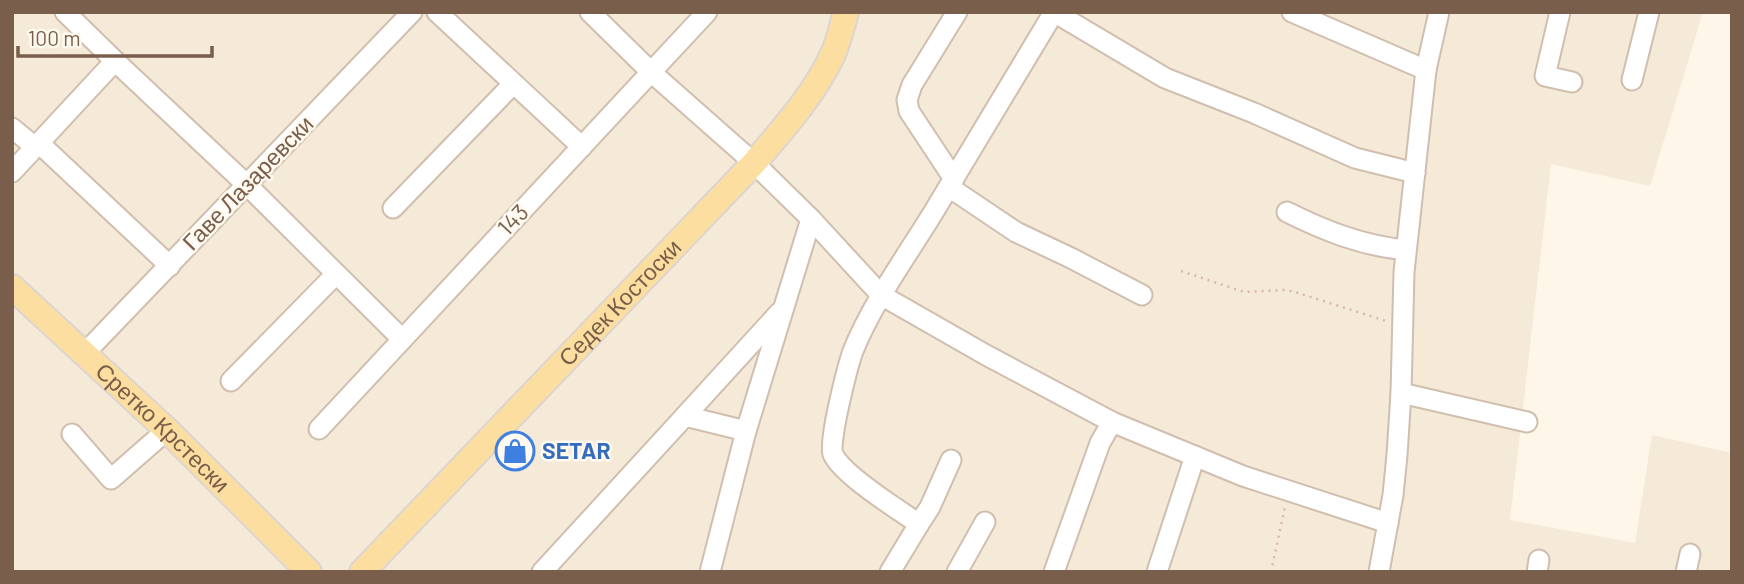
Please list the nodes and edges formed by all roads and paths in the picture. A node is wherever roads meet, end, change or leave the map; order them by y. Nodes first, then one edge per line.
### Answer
1 (65, 12) edge
2 (412, 12) edge
3 (437, 12) edge
4 (590, 12) edge
5 (707, 12) edge
6 (846, 12) edge
7 (957, 12) edge
8 (1054, 12) edge
9 (1439, 12) edge
10 (1560, 12) edge
11 (1649, 12) edge
12 (1296, 13) edge
13 (114, 61) junction
14 (1426, 70) junction
15 (651, 72) junction
16 (1632, 80) dead end
17 (1572, 82) dead end
18 (513, 84) junction
19 (12, 128) edge
20 (37, 145) junction
21 (582, 147) junction
22 (754, 163) junction
23 (12, 172) edge
24 (1415, 173) junction
25 (951, 183) junction
26 (247, 185) junction
27 (393, 208) dead end
28 (1287, 212) dead end
29 (811, 219) junction
30 (1406, 250) junction
31 (170, 266) junction
32 (1181, 271) dead end
33 (336, 274) junction
34 (12, 287) edge
35 (881, 295) junction
36 (1143, 295) dead end
37 (1402, 326) junction
38 (402, 340) junction
39 (762, 348) junction
40 (84, 354) junction
41 (231, 380) dead end
42 (1401, 393) junction
43 (685, 416) junction
44 (1112, 422) junction
45 (1527, 422) dead end
46 (319, 429) dead end
47 (167, 430) junction
48 (746, 431) junction
49 (72, 434) dead end
50 (1195, 456) junction
51 (951, 460) dead end
52 (1289, 492) junction
53 (985, 522) dead end
54 (1388, 523) junction
55 (919, 524) junction
56 (547, 570) edge
57 (309, 572) edge
58 (362, 572) edge
59 (710, 572) edge
60 (890, 572) edge
61 (957, 572) edge
62 (1054, 572) edge
63 (1157, 572) edge
64 (1271, 572) edge
65 (1379, 572) edge

1 - 13 street
2 - 26 street, Гаве Лазаревски
3 - 18 street
4 - 15 street
5 - 15 street, 143
6 - 22 main road, Седек Костоски
7 - 25 street
8 - 24 street
8 - 25 street
9 - 14 street
10 - 17 street
11 - 16 street
12 - 14 street
13 - 20 street
13 - 26 street
14 - 24 street
15 - 21 street, 143
15 - 22 street
18 - 21 street
18 - 27 street
19 - 20 street
20 - 23 street
20 - 31 street
21 - 38 street, 143
22 - 29 street
22 - 58 main road, Седек Костоски
24 - 30 street
25 - 35 street
25 - 36 street
26 - 31 street, Гаве Лазаревски
26 - 33 street
28 - 30 street
29 - 35 street
29 - 39 street
30 - 37 street
31 - 40 street, Гаве Лазаревски
32 - 37 path
33 - 38 street
33 - 41 street
34 - 40 main road, Сретко Крстески
35 - 44 street
35 - 55 street
37 - 42 street
38 - 46 street, 143
39 - 43 street
39 - 48 street
40 - 47 main road, Сретко Крстески
42 - 45 street
42 - 54 street
43 - 48 street
43 - 56 street
44 - 50 street
44 - 62 street
47 - 49 street
47 - 57 main road, Сретко Крстески
48 - 59 street
50 - 52 street
50 - 63 street
51 - 55 street
52 - 54 street
52 - 64 path
53 - 61 street
54 - 65 street
55 - 60 street

